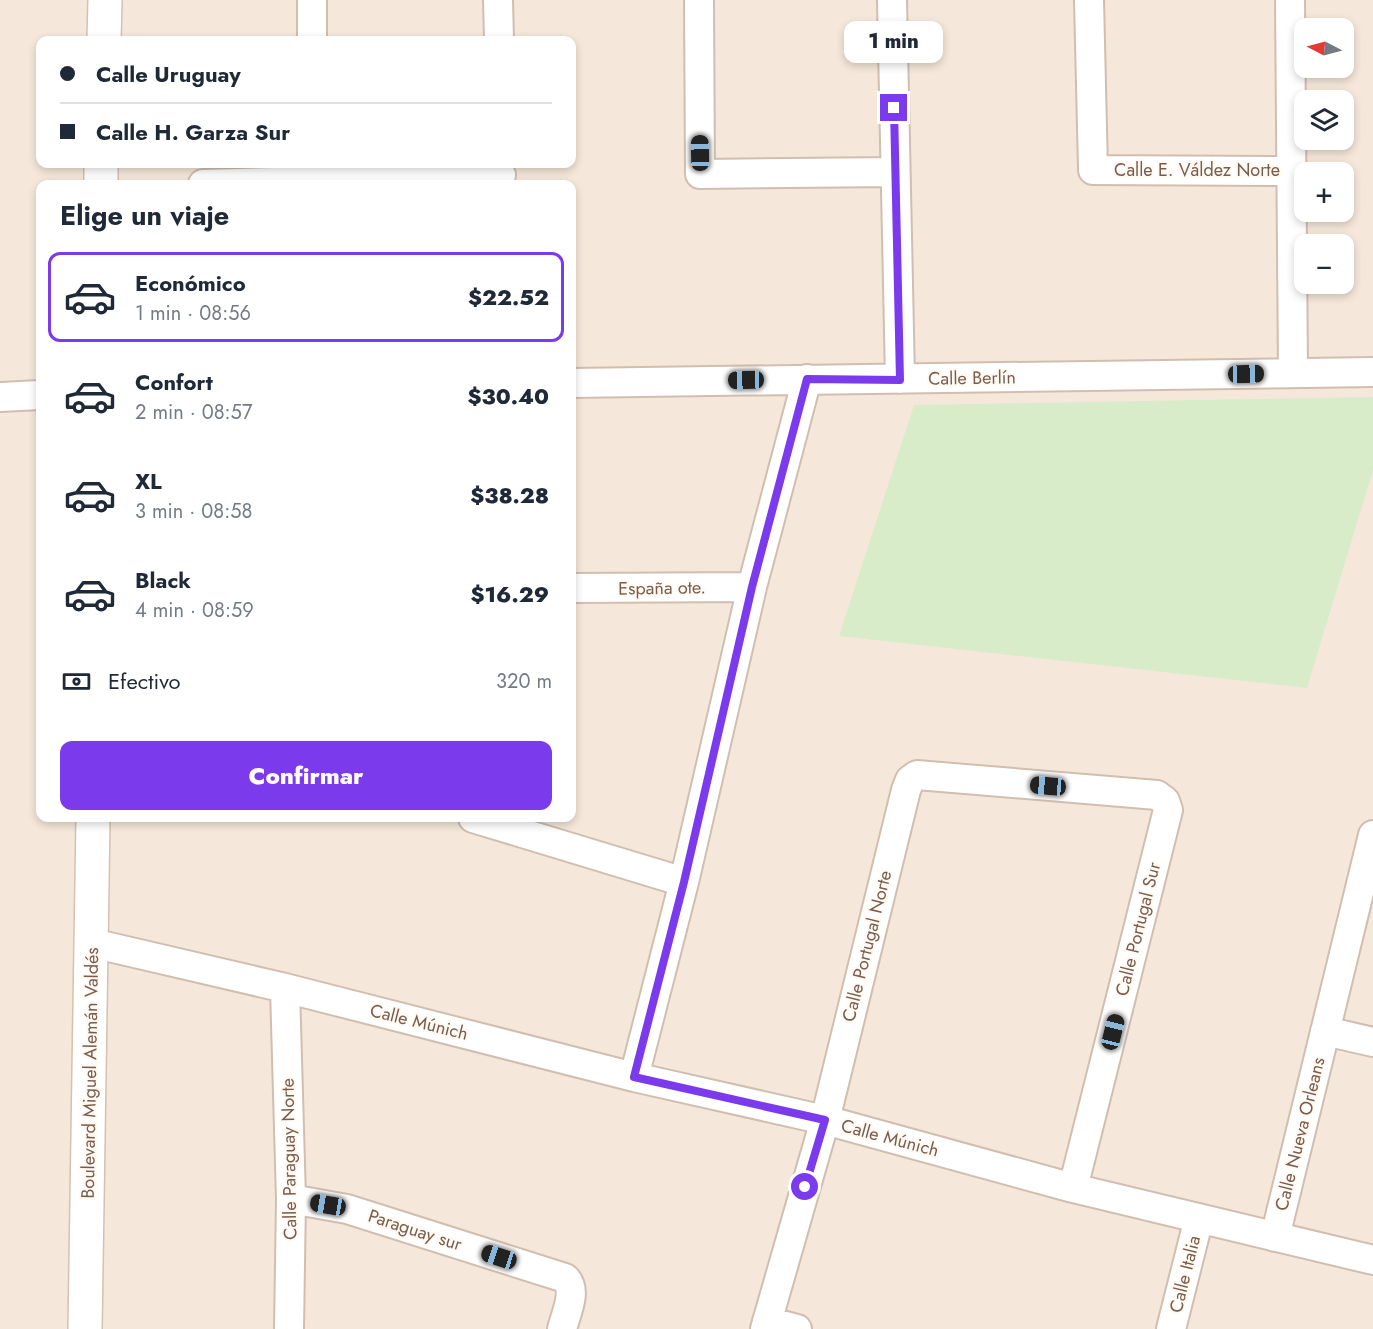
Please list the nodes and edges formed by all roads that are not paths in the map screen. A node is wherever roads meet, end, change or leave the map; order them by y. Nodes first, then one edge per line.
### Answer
1 (105, 0) edge
2 (312, 0) edge
3 (498, 0) edge
4 (699, 0) edge
5 (892, 0) edge
6 (1089, 0) edge
7 (1290, 0) edge
8 (104, 36) edge
9 (312, 36) edge
10 (499, 36) edge
11 (1291, 171) junction
12 (313, 172) edge
13 (895, 172) junction
14 (501, 174) edge
15 (240, 180) edge
16 (1373, 372) edge
17 (1293, 373) junction
18 (807, 379) junction
19 (900, 380) junction
20 (576, 383) edge
21 (36, 395) edge
22 (0, 397) edge
23 (752, 587) junction
24 (576, 588) edge
25 (1168, 810) joint
26 (93, 822) edge
27 (492, 822) edge
28 (1373, 836) edge
29 (684, 882) junction
30 (92, 943) junction
31 (285, 988) junction
32 (1325, 1031) junction
33 (1373, 1042) edge
34 (634, 1077) junction
35 (825, 1120) junction
36 (1073, 1188) junction
37 (291, 1199) junction
38 (1198, 1218) junction
39 (1275, 1237) junction
40 (1373, 1260) edge
41 (766, 1325) edge
42 (85, 1329) edge
43 (289, 1329) edge
44 (562, 1329) edge
45 (797, 1329) edge
46 (1171, 1329) edge

1 - 8 main road
2 - 9 street
3 - 10 street
4 - 13 street
5 - 13 street
6 - 11 street, Calle E. Váldez Norte
7 - 11 street
11 - 17 street
12 - 14 street
12 - 15 street
13 - 19 street
16 - 17 street, Calle Berlín
17 - 19 street, Calle Berlín
18 - 19 street, Calle Berlín
18 - 20 street, Calle Berlín
18 - 23 street
21 - 22 street
23 - 24 street, España ote.
23 - 29 street
25 - 35 street, Calle Portugal Norte
25 - 36 street, Calle Portugal Sur
26 - 30 main road, Boulevard Miguel Alemán Valdés
27 - 29 street
28 - 32 street, Calle Nueva Orleans
29 - 34 street
30 - 31 street, Calle Múnich
30 - 42 main road, Boulevard Miguel Alemán Valdés
31 - 34 street, Calle Múnich
31 - 37 street, Calle Paraguay Norte
32 - 33 street
32 - 39 street, Calle Nueva Orleans
34 - 35 street, Calle Múnich
35 - 36 street, Calle Múnich
35 - 41 street, Calle Portugal Norte
36 - 38 street, Calle Múnich
37 - 43 street, Calle Paraguay Norte
37 - 44 street, Paraguay sur
38 - 39 street, Calle Múnich
38 - 46 street, Calle Italia
39 - 40 street, Calle Múnich
41 - 45 street

